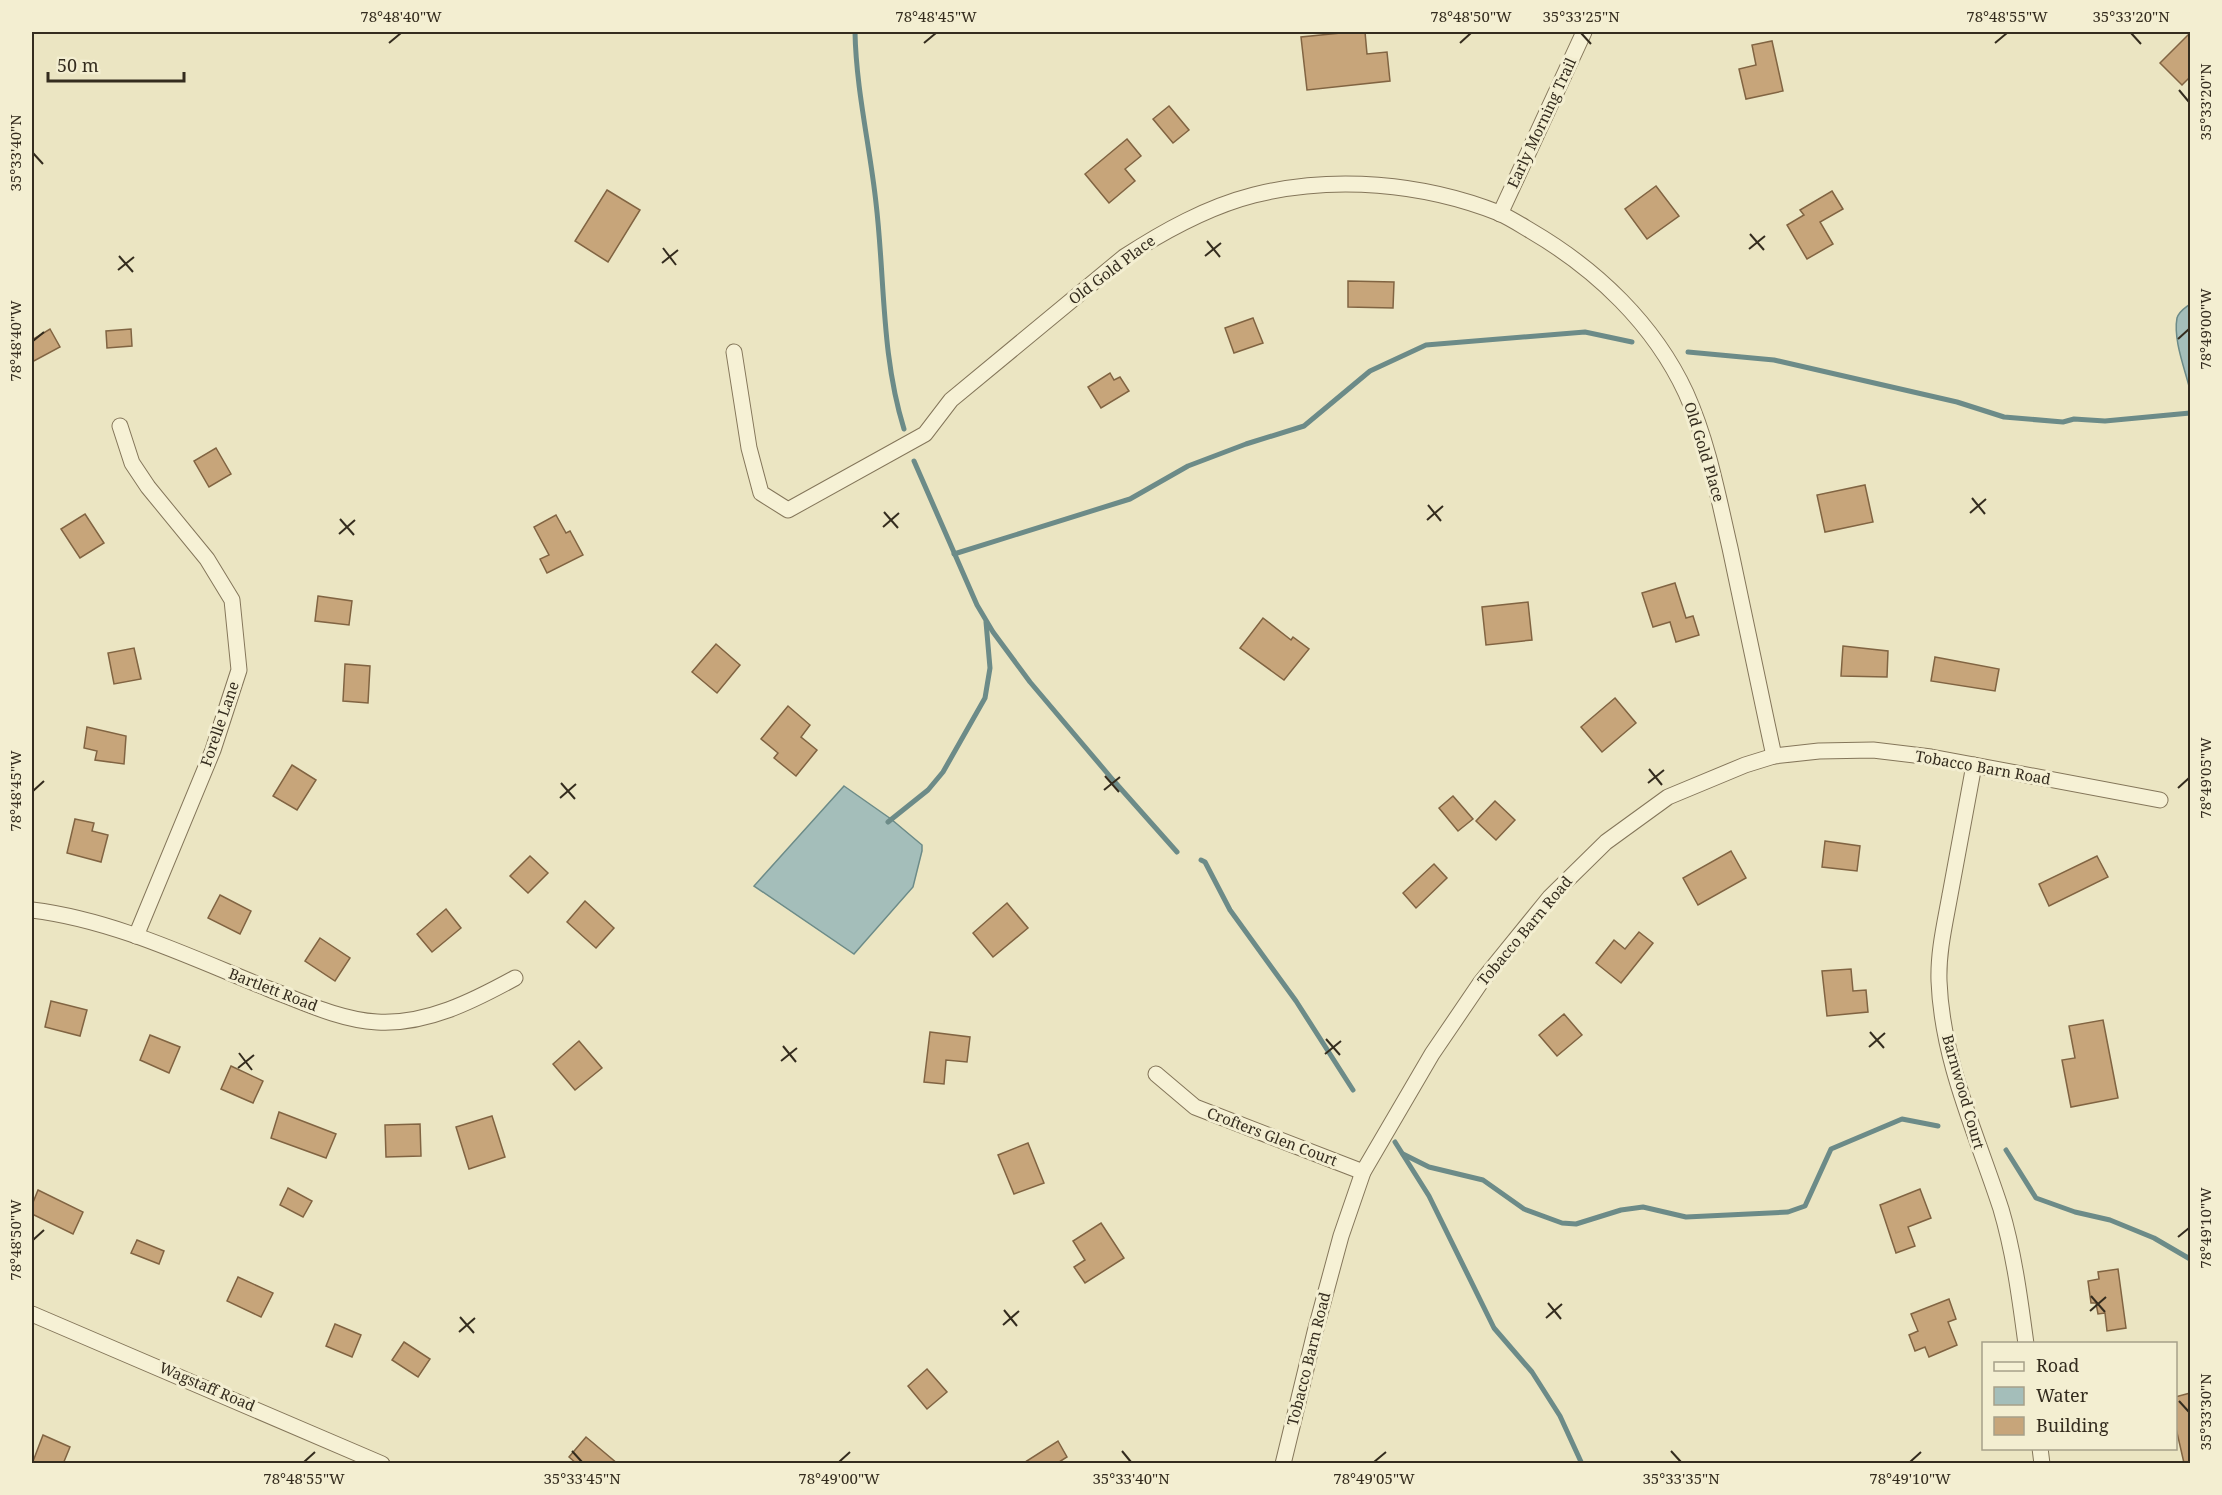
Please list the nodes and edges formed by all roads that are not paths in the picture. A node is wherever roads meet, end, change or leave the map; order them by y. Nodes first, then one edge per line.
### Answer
1 (1584, 32) edge
2 (1500, 214) junction
3 (734, 352) dead end
4 (120, 426) dead end
5 (1774, 756) junction
6 (1974, 765) junction
7 (2160, 800) dead end
8 (32, 910) edge
9 (136, 936) junction
10 (515, 978) dead end
11 (1156, 1074) dead end
12 (1363, 1172) junction
13 (32, 1314) edge
14 (2026, 1342) edge
15 (382, 1464) edge
16 (1283, 1464) edge

1 - 2 street, Early Morning Trail
2 - 3 street, Old Gold Place
2 - 5 street, Old Gold Place
4 - 9 street, Forelle Lane
5 - 6 street, Tobacco Barn Road
5 - 12 street, Tobacco Barn Road
6 - 7 street, Tobacco Barn Road
6 - 14 street, Barnwood Court
8 - 9 street, Bartlett Road
9 - 10 street, Bartlett Road
11 - 12 street, Crofters Glen Court
12 - 16 street, Tobacco Barn Road
13 - 15 street, Wagstaff Road

